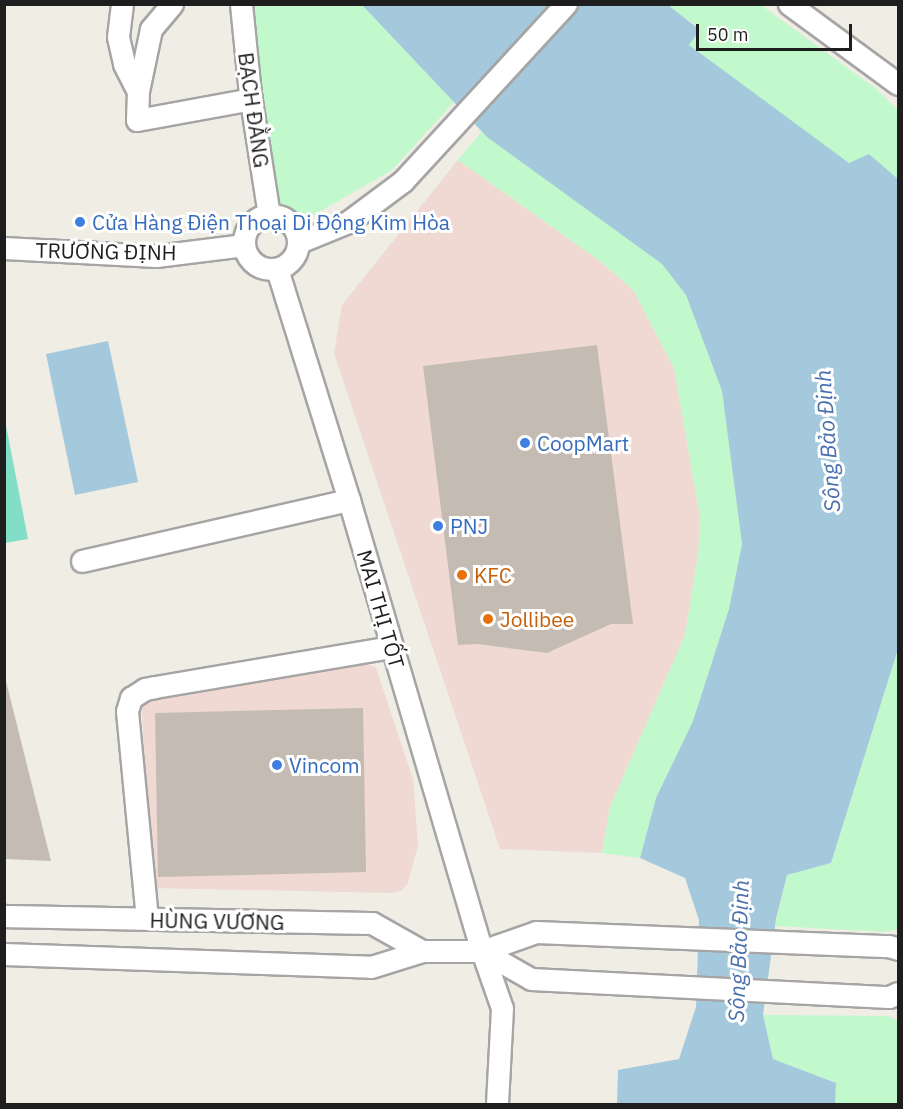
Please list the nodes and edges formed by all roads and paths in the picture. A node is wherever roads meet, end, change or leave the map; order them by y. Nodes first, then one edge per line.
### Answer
1 (122, 4) edge
2 (172, 4) edge
3 (241, 4) edge
4 (566, 4) edge
5 (789, 4) edge
6 (898, 84) edge
7 (138, 91) junction
8 (251, 99) junction
9 (269, 215) junction
10 (299, 242) junction
11 (244, 245) junction
12 (4, 248) edge
13 (276, 269) junction
14 (349, 500) junction
15 (82, 561) dead end
16 (392, 647) junction
17 (4, 916) edge
18 (147, 919) junction
19 (894, 947) edge
20 (422, 951) junction
21 (482, 951) junction
22 (4, 954) edge
23 (894, 995) edge
24 (497, 1104) edge

1 - 7 street
2 - 7 street
3 - 8 street, BẠCH ĐẰNG
4 - 10 street
5 - 6 street
7 - 8 street
8 - 9 street, BẠCH ĐẰNG
9 - 10 street
9 - 11 street
10 - 13 street
11 - 12 street, TRƯƠNG ĐỊNH
11 - 13 street
13 - 14 street, MAI THỊ TỐT
14 - 15 street
14 - 16 street, MAI THỊ TỐT
16 - 18 street
16 - 21 street, MAI THỊ TỐT
17 - 18 street, HÙNG VƯƠNG
18 - 20 street, HÙNG VƯƠNG
19 - 21 street, HÙNG VƯƠNG
20 - 21 street, HÙNG VƯƠNG
20 - 22 street, HÙNG VƯƠNG
21 - 23 street, HÙNG VƯƠNG
21 - 24 street, MAI THỊ TỐT

